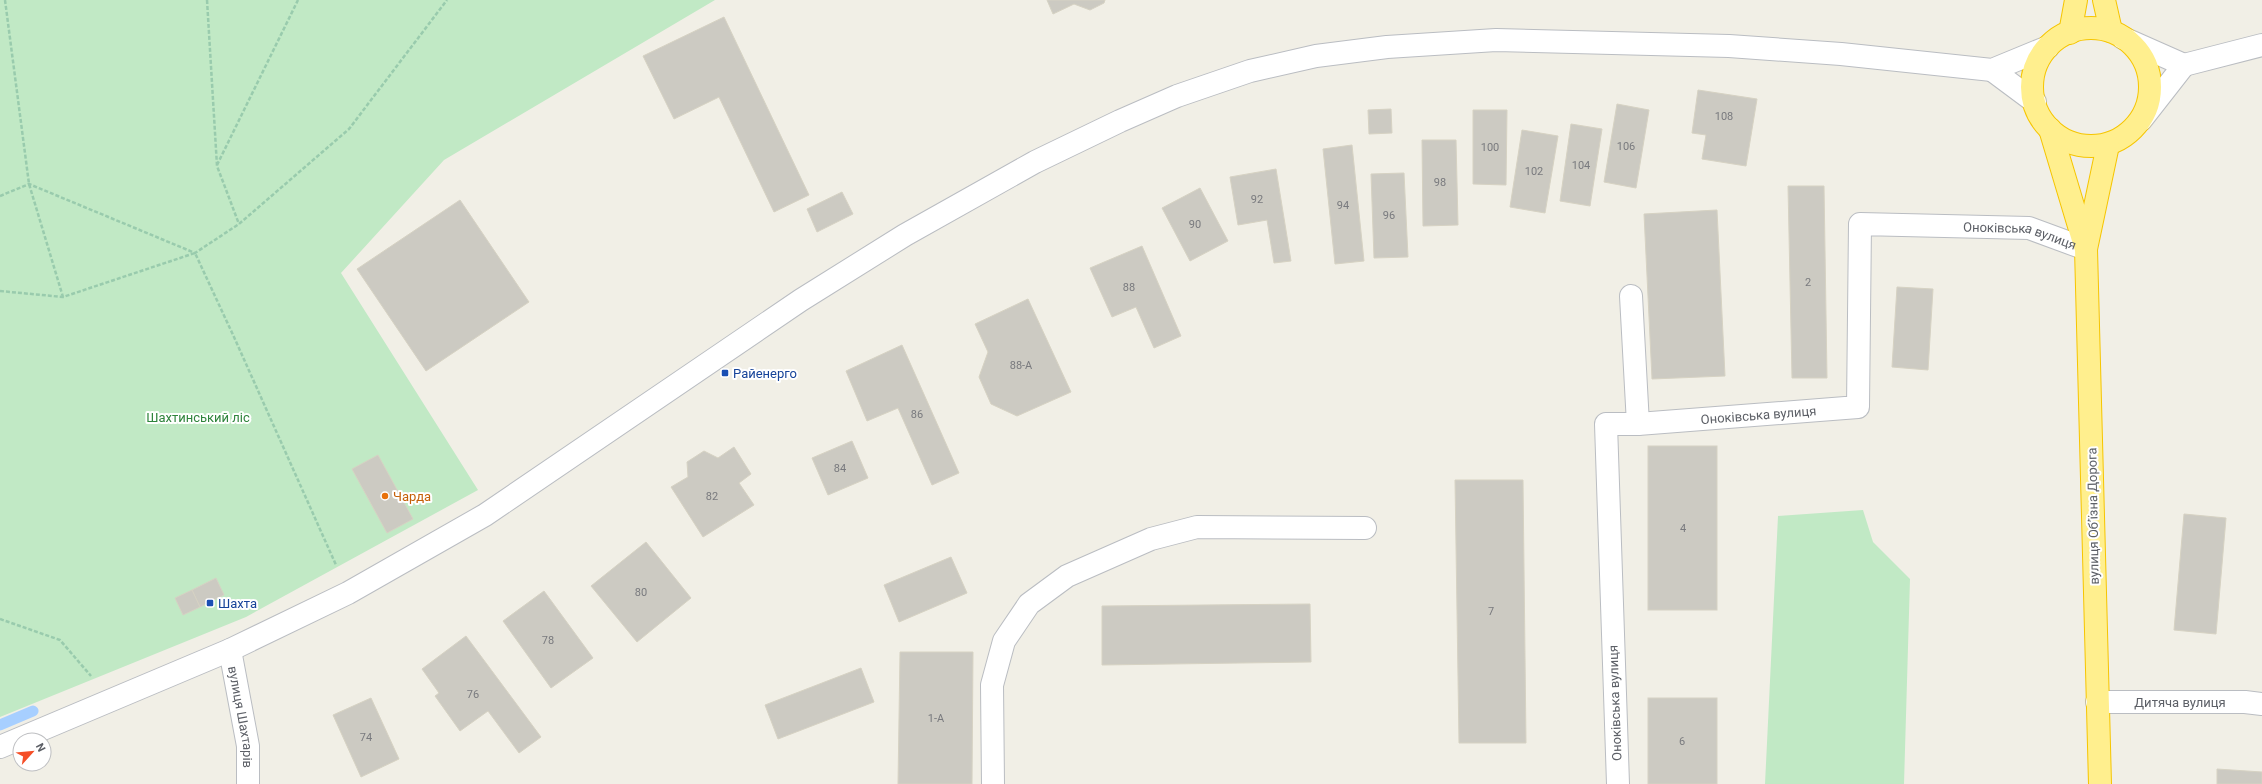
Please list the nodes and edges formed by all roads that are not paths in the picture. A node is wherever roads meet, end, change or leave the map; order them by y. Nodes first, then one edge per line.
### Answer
1 (2076, 0) edge
2 (2104, 0) edge
3 (2070, 33) junction
4 (2117, 34) junction
5 (2262, 45) edge
6 (2048, 47) junction
7 (2184, 65) junction
8 (1992, 70) junction
9 (2034, 102) junction
10 (2141, 120) junction
11 (2050, 129) junction
12 (2108, 145) junction
13 (2086, 249) junction
14 (1631, 296) dead end
15 (1638, 424) junction
16 (1365, 528) dead end
17 (230, 650) junction
18 (2097, 702) junction
19 (2262, 704) edge
20 (0, 747) edge
21 (248, 784) edge
22 (993, 784) edge
23 (1618, 784) edge
24 (2100, 784) edge

1 - 3 highway
2 - 4 highway
3 - 4 highway
3 - 6 highway
4 - 7 street
4 - 10 highway
5 - 7 street
6 - 8 street
6 - 9 highway
7 - 10 street
8 - 9 street
8 - 17 street
9 - 11 highway
10 - 12 highway
11 - 12 highway
11 - 13 highway
12 - 13 highway
13 - 15 street, Оноківська вулиця
13 - 18 highway, вулиця Обʼїзна Дорога
14 - 15 street
15 - 23 street, Оноківська вулиця
16 - 22 street
17 - 20 street
17 - 21 street, вулиця Шахтарів
18 - 19 street, Дитяча вулиця
18 - 24 highway, вулиця Обʼїзна Дорога

